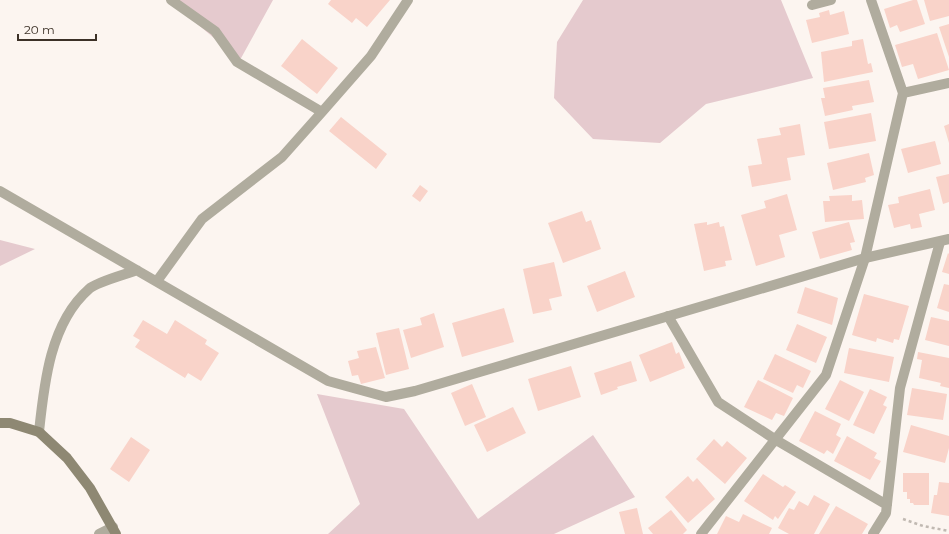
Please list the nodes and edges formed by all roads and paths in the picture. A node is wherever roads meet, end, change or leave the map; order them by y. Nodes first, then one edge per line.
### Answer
1 (171, 0) edge
2 (408, 0) edge
3 (831, 0) edge
4 (871, 0) edge
5 (812, 5) dead end
6 (949, 83) edge
7 (903, 93) junction
8 (322, 112) junction
9 (0, 191) edge
10 (944, 240) edge
11 (865, 258) junction
12 (137, 270) junction
13 (157, 281) junction
14 (668, 316) junction
15 (0, 423) edge
16 (39, 432) junction
17 (776, 440) junction
18 (886, 509) junction
19 (115, 530) edge
20 (949, 531) edge
21 (99, 534) edge
22 (700, 534) edge
23 (873, 534) edge

1 - 8 street
2 - 8 street
3 - 5 street
4 - 7 street
6 - 7 street
7 - 11 street
8 - 13 street
9 - 12 street
10 - 11 street
10 - 18 street
11 - 14 street
11 - 17 street
12 - 13 street
12 - 16 street
13 - 14 street
14 - 17 street
15 - 16 street
16 - 19 street
17 - 18 street
17 - 22 street
18 - 20 path
18 - 23 street
19 - 21 street

